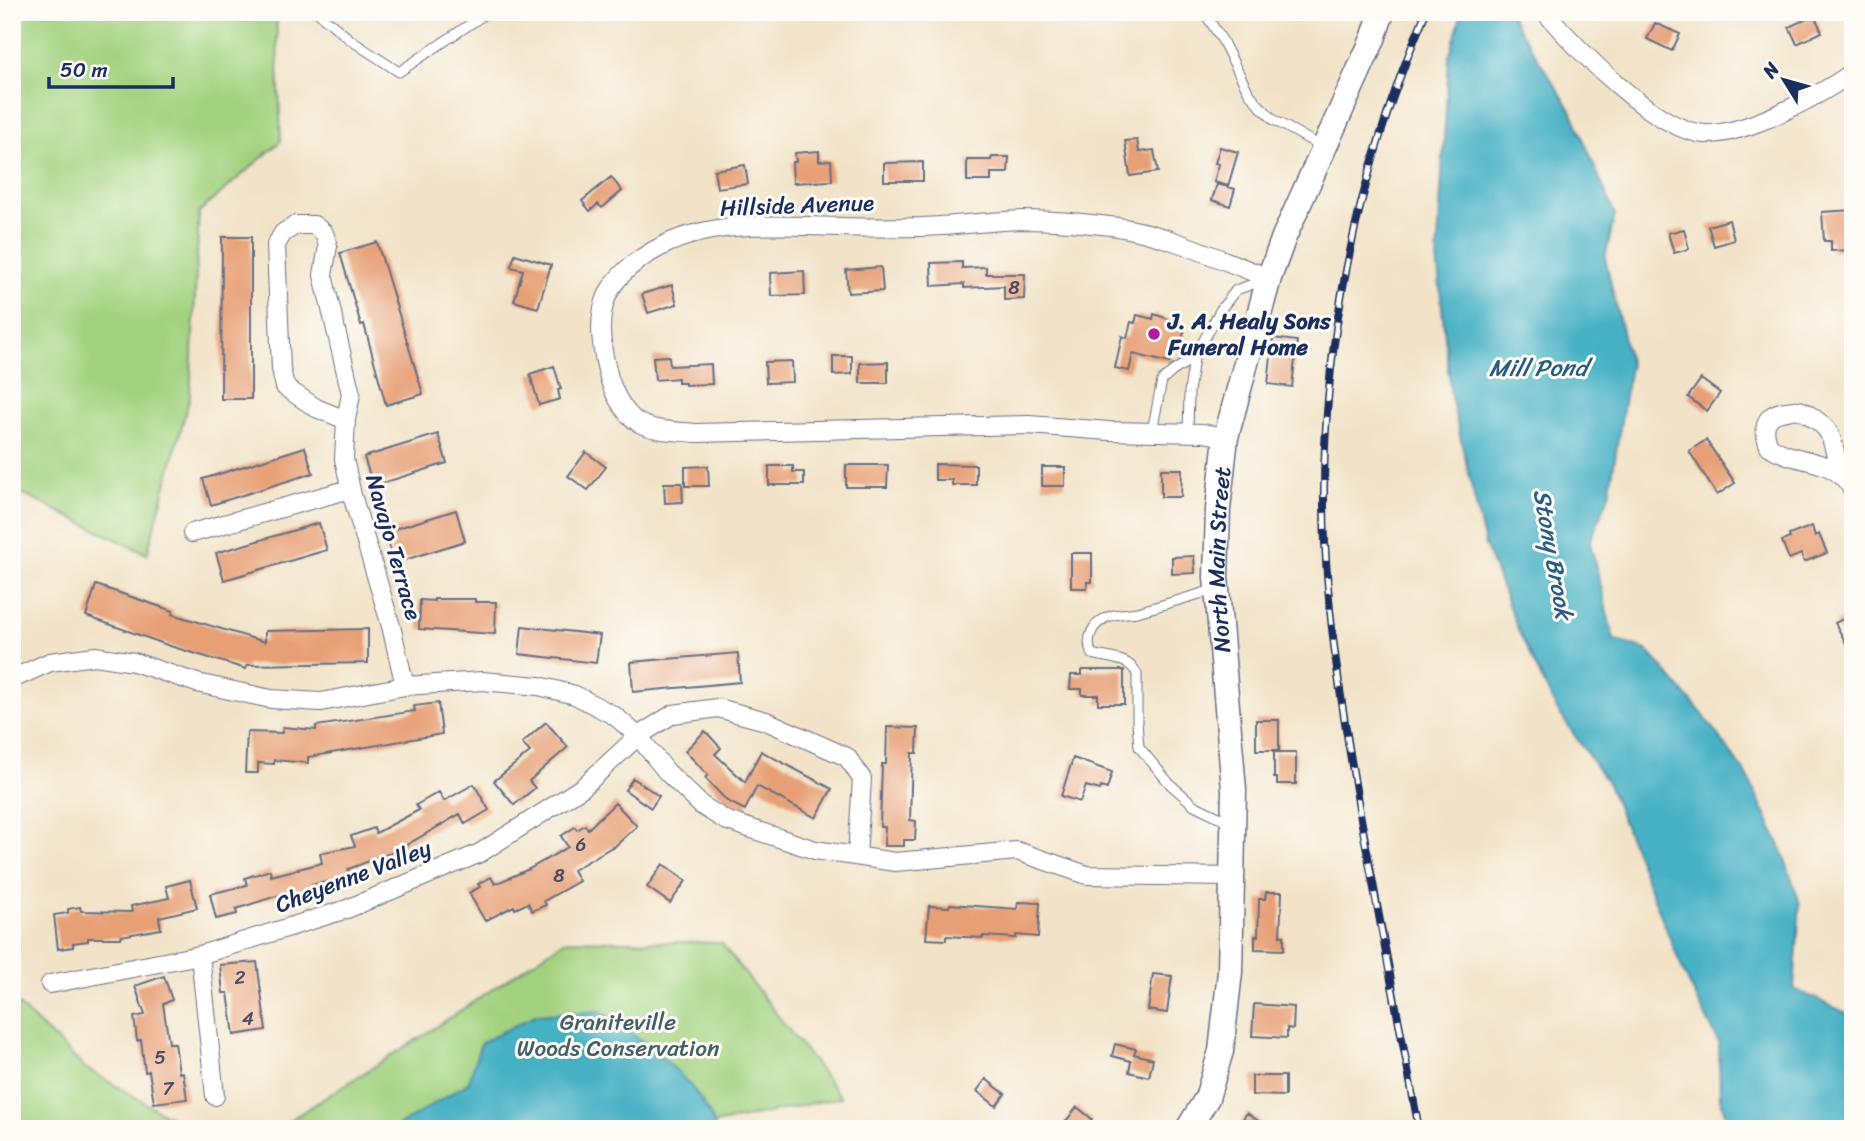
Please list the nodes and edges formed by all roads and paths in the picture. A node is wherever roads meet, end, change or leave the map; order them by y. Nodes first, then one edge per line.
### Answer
1 (317, 12) edge
2 (488, 12) edge
3 (1204, 12) edge
4 (1382, 12) edge
5 (1545, 12) edge
6 (1853, 72) edge
7 (1325, 145) junction
8 (1269, 278) junction
9 (1194, 358) junction
10 (346, 420) junction
11 (1152, 431) junction
12 (1188, 432) junction
13 (1226, 437) junction
14 (1839, 472) dead end
15 (351, 489) junction
16 (1853, 491) edge
17 (192, 533) dead end
18 (1217, 589) junction
19 (12, 680) edge
20 (405, 686) junction
21 (638, 736) junction
22 (1234, 825) junction
23 (856, 856) junction
24 (1233, 877) junction
25 (200, 956) junction
26 (50, 985) dead end
27 (215, 1097) dead end
28 (1188, 1129) edge

1 - 2 lane
3 - 7 lane
4 - 7 main road, North Main Street
5 - 6 street
7 - 8 main road, North Main Street
8 - 9 lane
8 - 11 street, Hillside Avenue
8 - 13 main road, North Main Street
9 - 11 lane
9 - 12 lane
10 - 10 street, Navajo Terrace
10 - 15 street, Navajo Terrace
11 - 12 street, Hillside Avenue
12 - 13 street, Hillside Avenue
13 - 18 main road, North Main Street
14 - 16 street
15 - 17 street
15 - 20 street, Navajo Terrace
18 - 22 main road, North Main Street
18 - 22 lane
19 - 20 street
20 - 21 street
21 - 23 street
21 - 23 street, Cheyenne Valley
21 - 25 street, Cheyenne Valley
22 - 24 main road, North Main Street
23 - 24 street
24 - 28 main road, North Main Street
25 - 26 street, Cheyenne Valley
25 - 27 street

